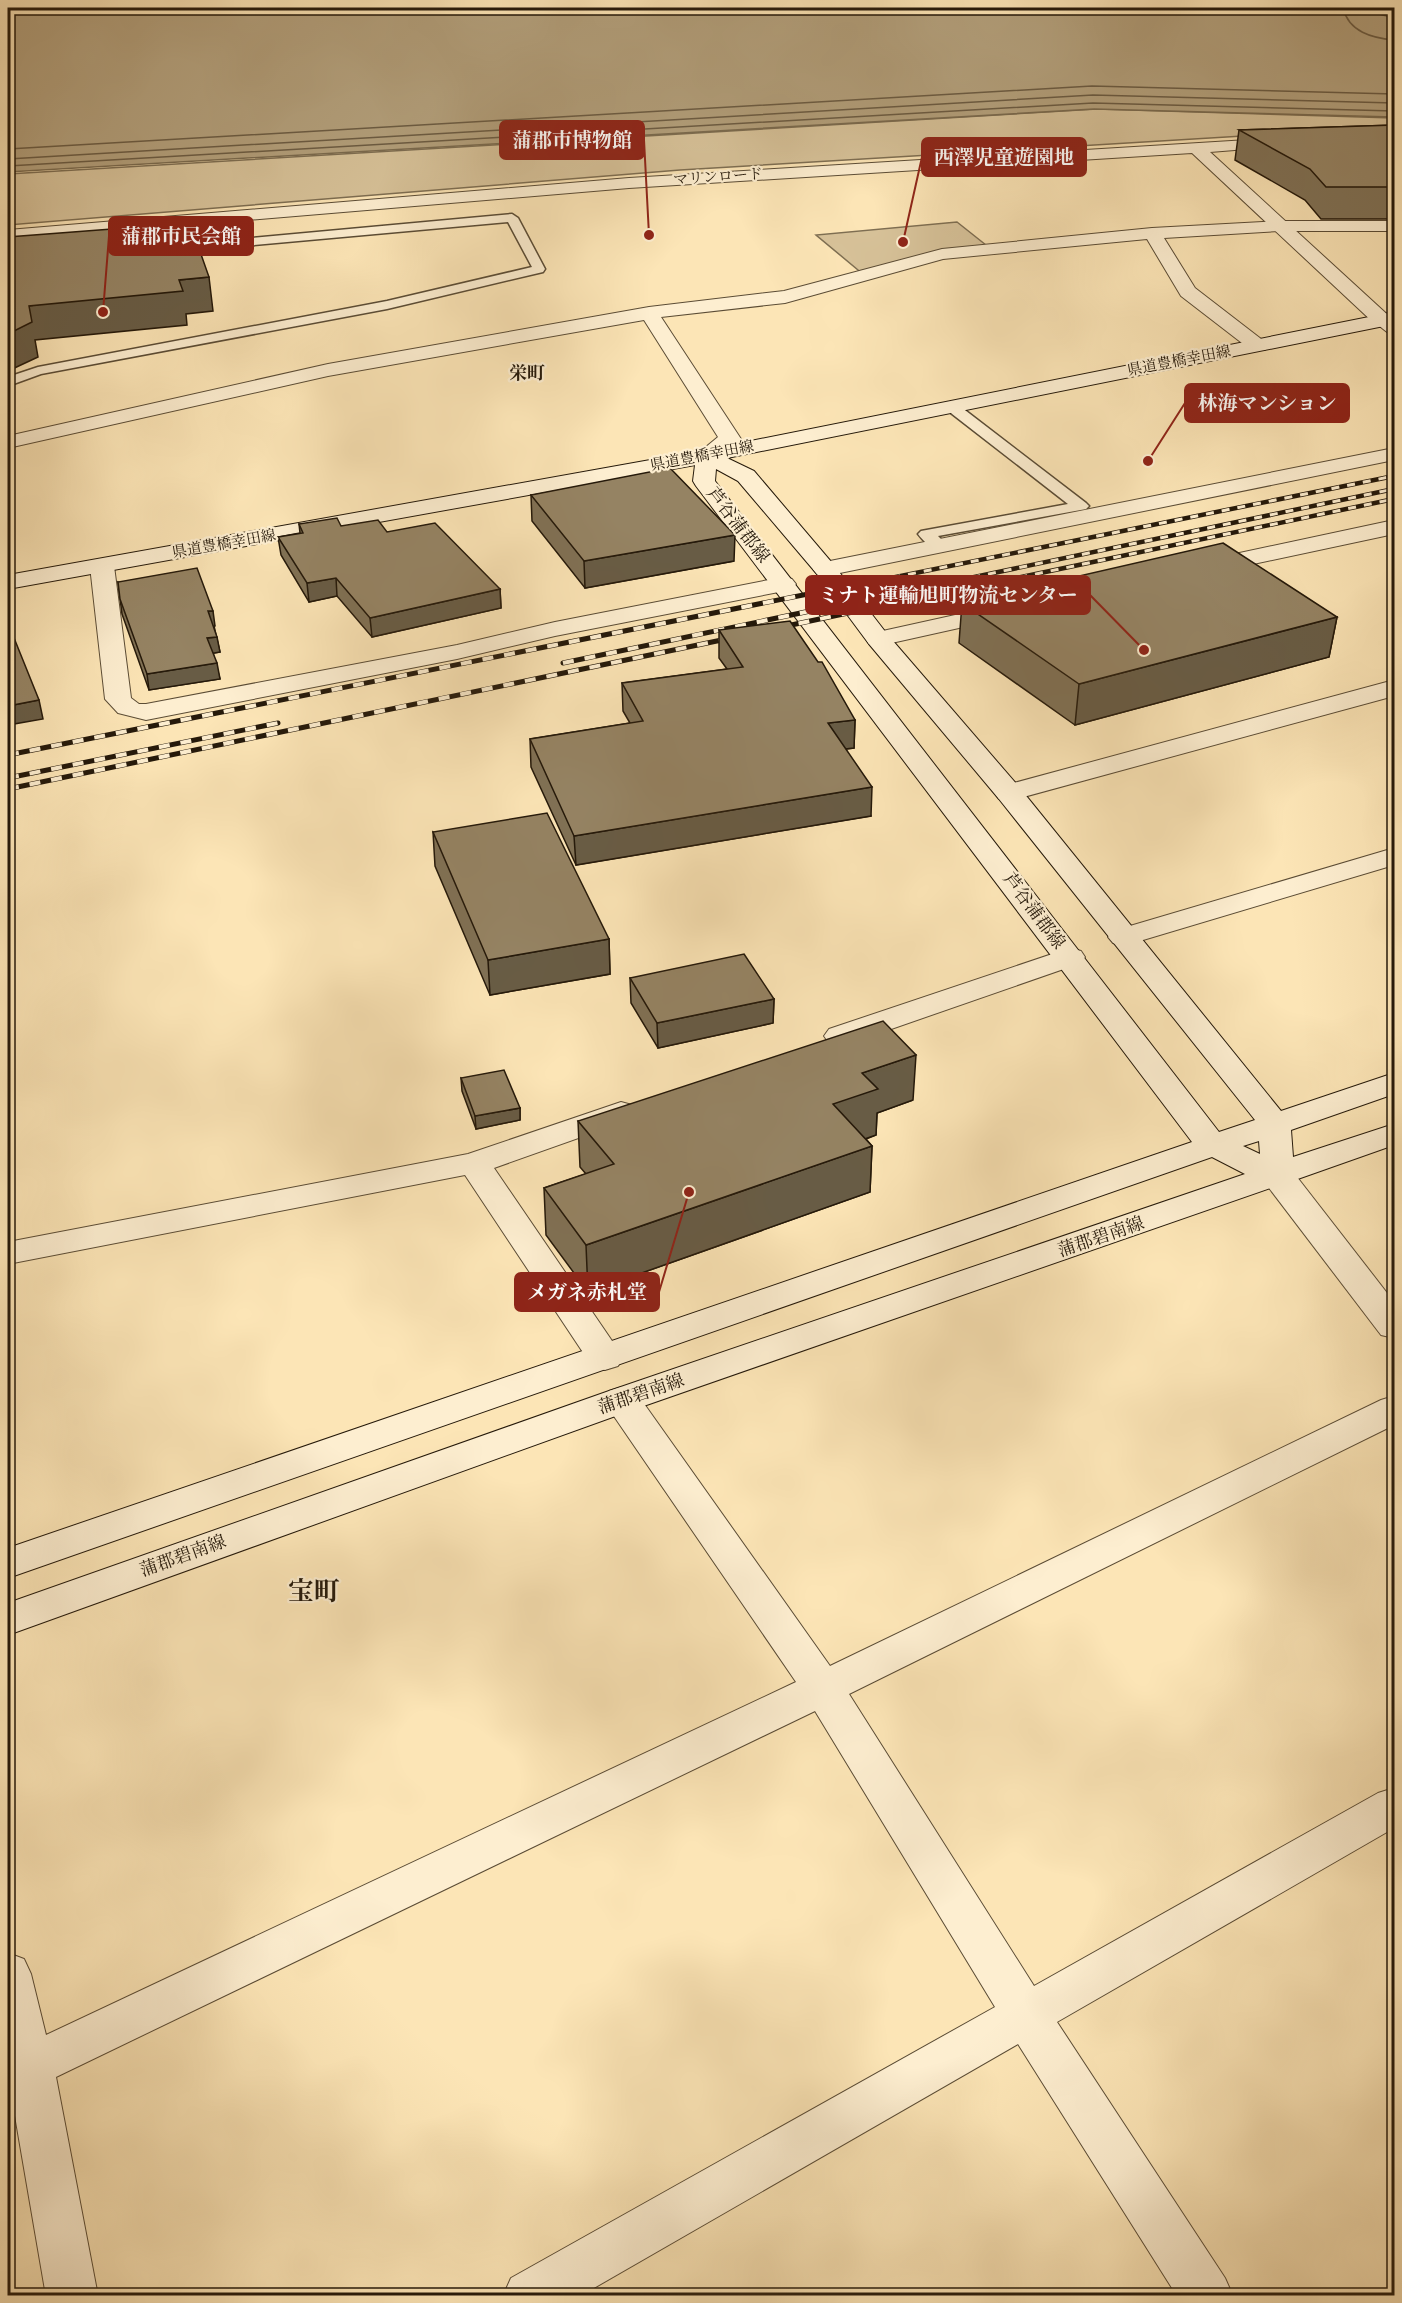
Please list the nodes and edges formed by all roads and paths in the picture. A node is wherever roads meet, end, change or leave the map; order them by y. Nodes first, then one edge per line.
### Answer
1 (1299, 142) edge
2 (1196, 148) junction
3 (1279, 226) junction
4 (1395, 226) edge
5 (1152, 233) junction
6 (8, 235) edge
7 (153, 250) edge
8 (650, 313) junction
9 (1391, 322) edge
10 (1257, 346) junction
11 (8, 382) edge
12 (952, 406) junction
13 (8, 442) edge
14 (1395, 454) edge
15 (706, 456) junction
16 (1395, 527) edge
17 (1365, 533) junction
18 (940, 546) junction
19 (1395, 552) edge
20 (102, 566) junction
21 (825, 569) junction
22 (1179, 573) edge
23 (8, 582) edge
24 (784, 584) junction
25 (1029, 606) edge
26 (878, 639) junction
27 (1395, 688) edge
28 (1009, 793) junction
29 (1395, 856) edge
30 (1123, 937) junction
31 (1070, 957) junction
32 (811, 1047) edge
33 (1395, 1083) edge
34 (643, 1105) edge
35 (1274, 1123) junction
36 (1395, 1134) edge
37 (1211, 1144) junction
38 (474, 1163) junction
39 (1278, 1176) junction
40 (8, 1253) edge
41 (1395, 1326) edge
42 (605, 1357) junction
43 (622, 1400) junction
44 (1395, 1409) edge
45 (8, 1563) edge
46 (8, 1619) edge
47 (823, 1688) junction
48 (1395, 1806) edge
49 (8, 1974) edge
50 (1026, 2016) junction
51 (30, 2066) junction
52 (72, 2295) edge
53 (529, 2295) edge
54 (1207, 2295) edge

1 - 2 street, マリンロード
2 - 3 street
2 - 6 street, マリンロード
3 - 4 street
3 - 5 street
3 - 9 street
5 - 8 street
5 - 10 street
7 - 11 lane
8 - 13 street
8 - 15 street
9 - 10 street, 県道豊橋幸田線
10 - 12 street, 県道豊橋幸田線
12 - 15 street, 県道豊橋幸田線
12 - 18 lane
14 - 18 street
15 - 20 street, 県道豊橋幸田線
15 - 21 street, 芦谷蒲郡線
15 - 24 street, 芦谷蒲郡線
16 - 17 street
17 - 19 street
17 - 22 street
18 - 21 street
20 - 23 street, 県道豊橋幸田線
20 - 24 street
21 - 26 street, 芦谷蒲郡線
24 - 31 street, 芦谷蒲郡線
25 - 26 street
26 - 28 street, 芦谷蒲郡線
27 - 28 street
28 - 30 street, 芦谷蒲郡線
29 - 30 street
30 - 35 street, 芦谷蒲郡線
31 - 32 street
31 - 37 street, 芦谷蒲郡線
33 - 35 street
34 - 38 street
35 - 37 street
35 - 39 street
36 - 39 street
37 - 39 street, 芦谷蒲郡線
37 - 42 street
38 - 40 street
38 - 42 street
39 - 41 street
39 - 43 street, 蒲郡碧南線
42 - 45 street
43 - 46 street, 蒲郡碧南線
43 - 47 street
44 - 47 street
47 - 50 street
47 - 51 street
48 - 50 street
49 - 51 street
50 - 53 street
50 - 54 street
51 - 52 street

